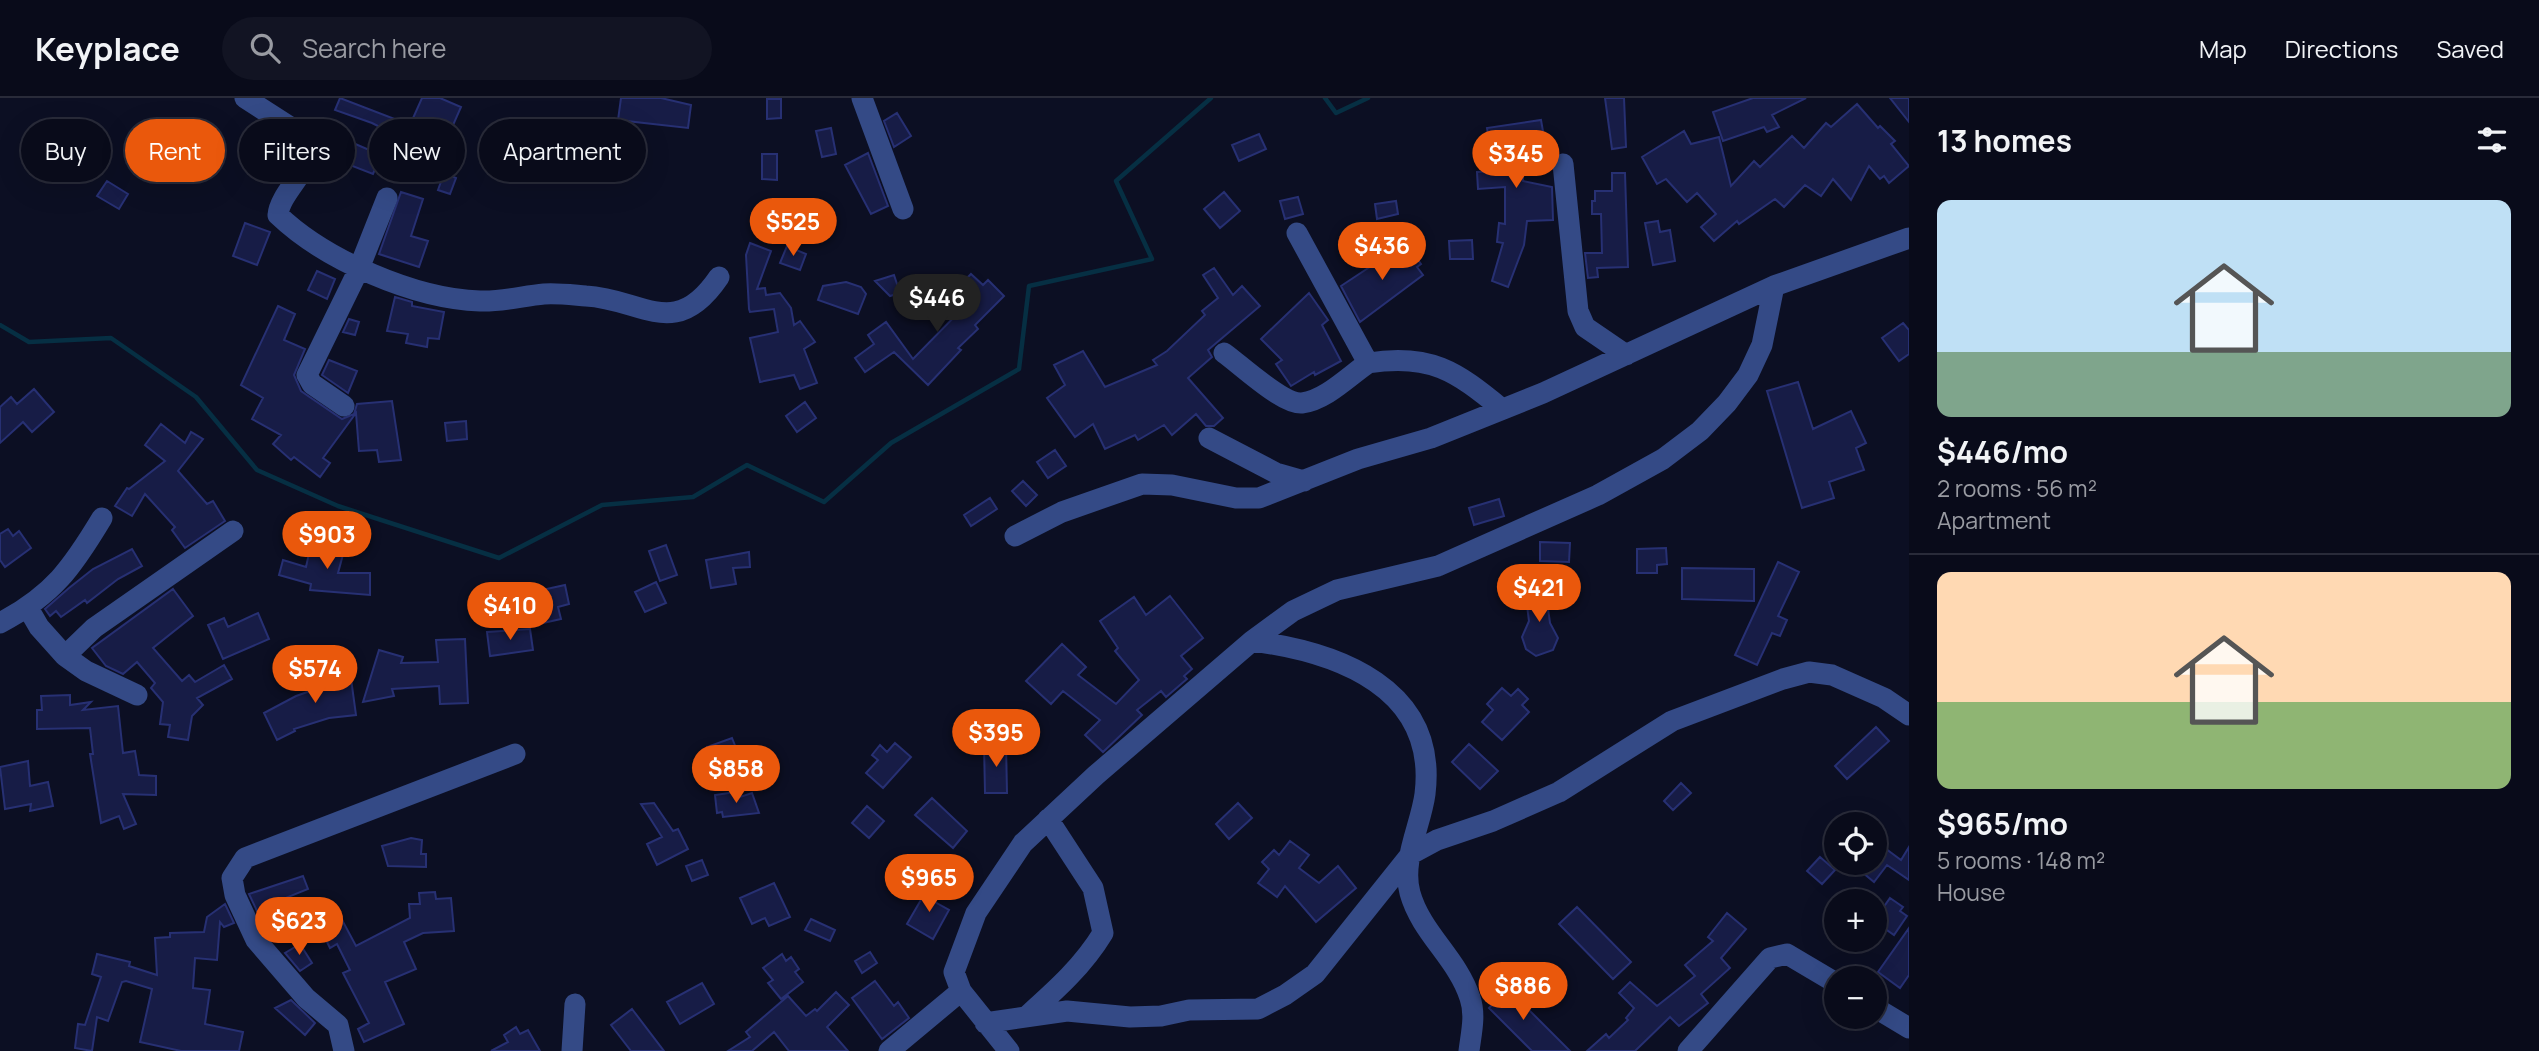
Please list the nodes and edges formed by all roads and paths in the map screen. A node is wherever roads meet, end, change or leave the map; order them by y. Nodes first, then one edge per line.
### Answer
1 (245, 98) edge
2 (862, 98) edge
3 (1563, 164) dead end
4 (387, 198) dead end
5 (903, 209) dead end
6 (1297, 233) dead end
7 (1909, 238) edge
8 (358, 271) junction
9 (719, 278) dead end
10 (1774, 286) junction
11 (1224, 353) dead end
12 (1626, 355) junction
13 (1368, 363) junction
14 (344, 407) dead end
15 (1502, 409) junction
16 (1209, 438) dead end
17 (1304, 481) junction
18 (102, 518) dead end
19 (233, 531) dead end
20 (1014, 537) dead end
21 (28, 608) junction
22 (0, 623) edge
23 (1252, 641) junction
24 (65, 656) junction
25 (136, 695) dead end
26 (1909, 715) edge
27 (515, 754) dead end
28 (1048, 819) junction
29 (1411, 854) junction
30 (1824, 976) edge
31 (961, 991) junction
32 (575, 1004) dead end
33 (1887, 1015) edge
34 (1027, 1016) junction
35 (985, 1023) junction
36 (1909, 1028) edge
37 (344, 1051) edge
38 (572, 1051) edge
39 (889, 1051) edge
40 (1009, 1051) edge
41 (1469, 1051) edge
42 (1688, 1051) edge

1 - 8 street
2 - 5 street
3 - 12 street
4 - 8 street
6 - 13 street
7 - 10 street
8 - 9 street
8 - 14 street
10 - 12 street
10 - 23 street
11 - 13 street
12 - 15 street
13 - 15 street
15 - 17 street
16 - 17 street
17 - 20 street
18 - 21 street
19 - 24 street
21 - 22 street
21 - 24 street
23 - 28 street
23 - 29 street
24 - 25 street
26 - 29 street
27 - 37 street
28 - 31 street
28 - 34 street
29 - 34 street
29 - 41 street
30 - 42 street
31 - 35 street
31 - 39 street
32 - 38 street
33 - 36 street
34 - 35 street
35 - 40 street

